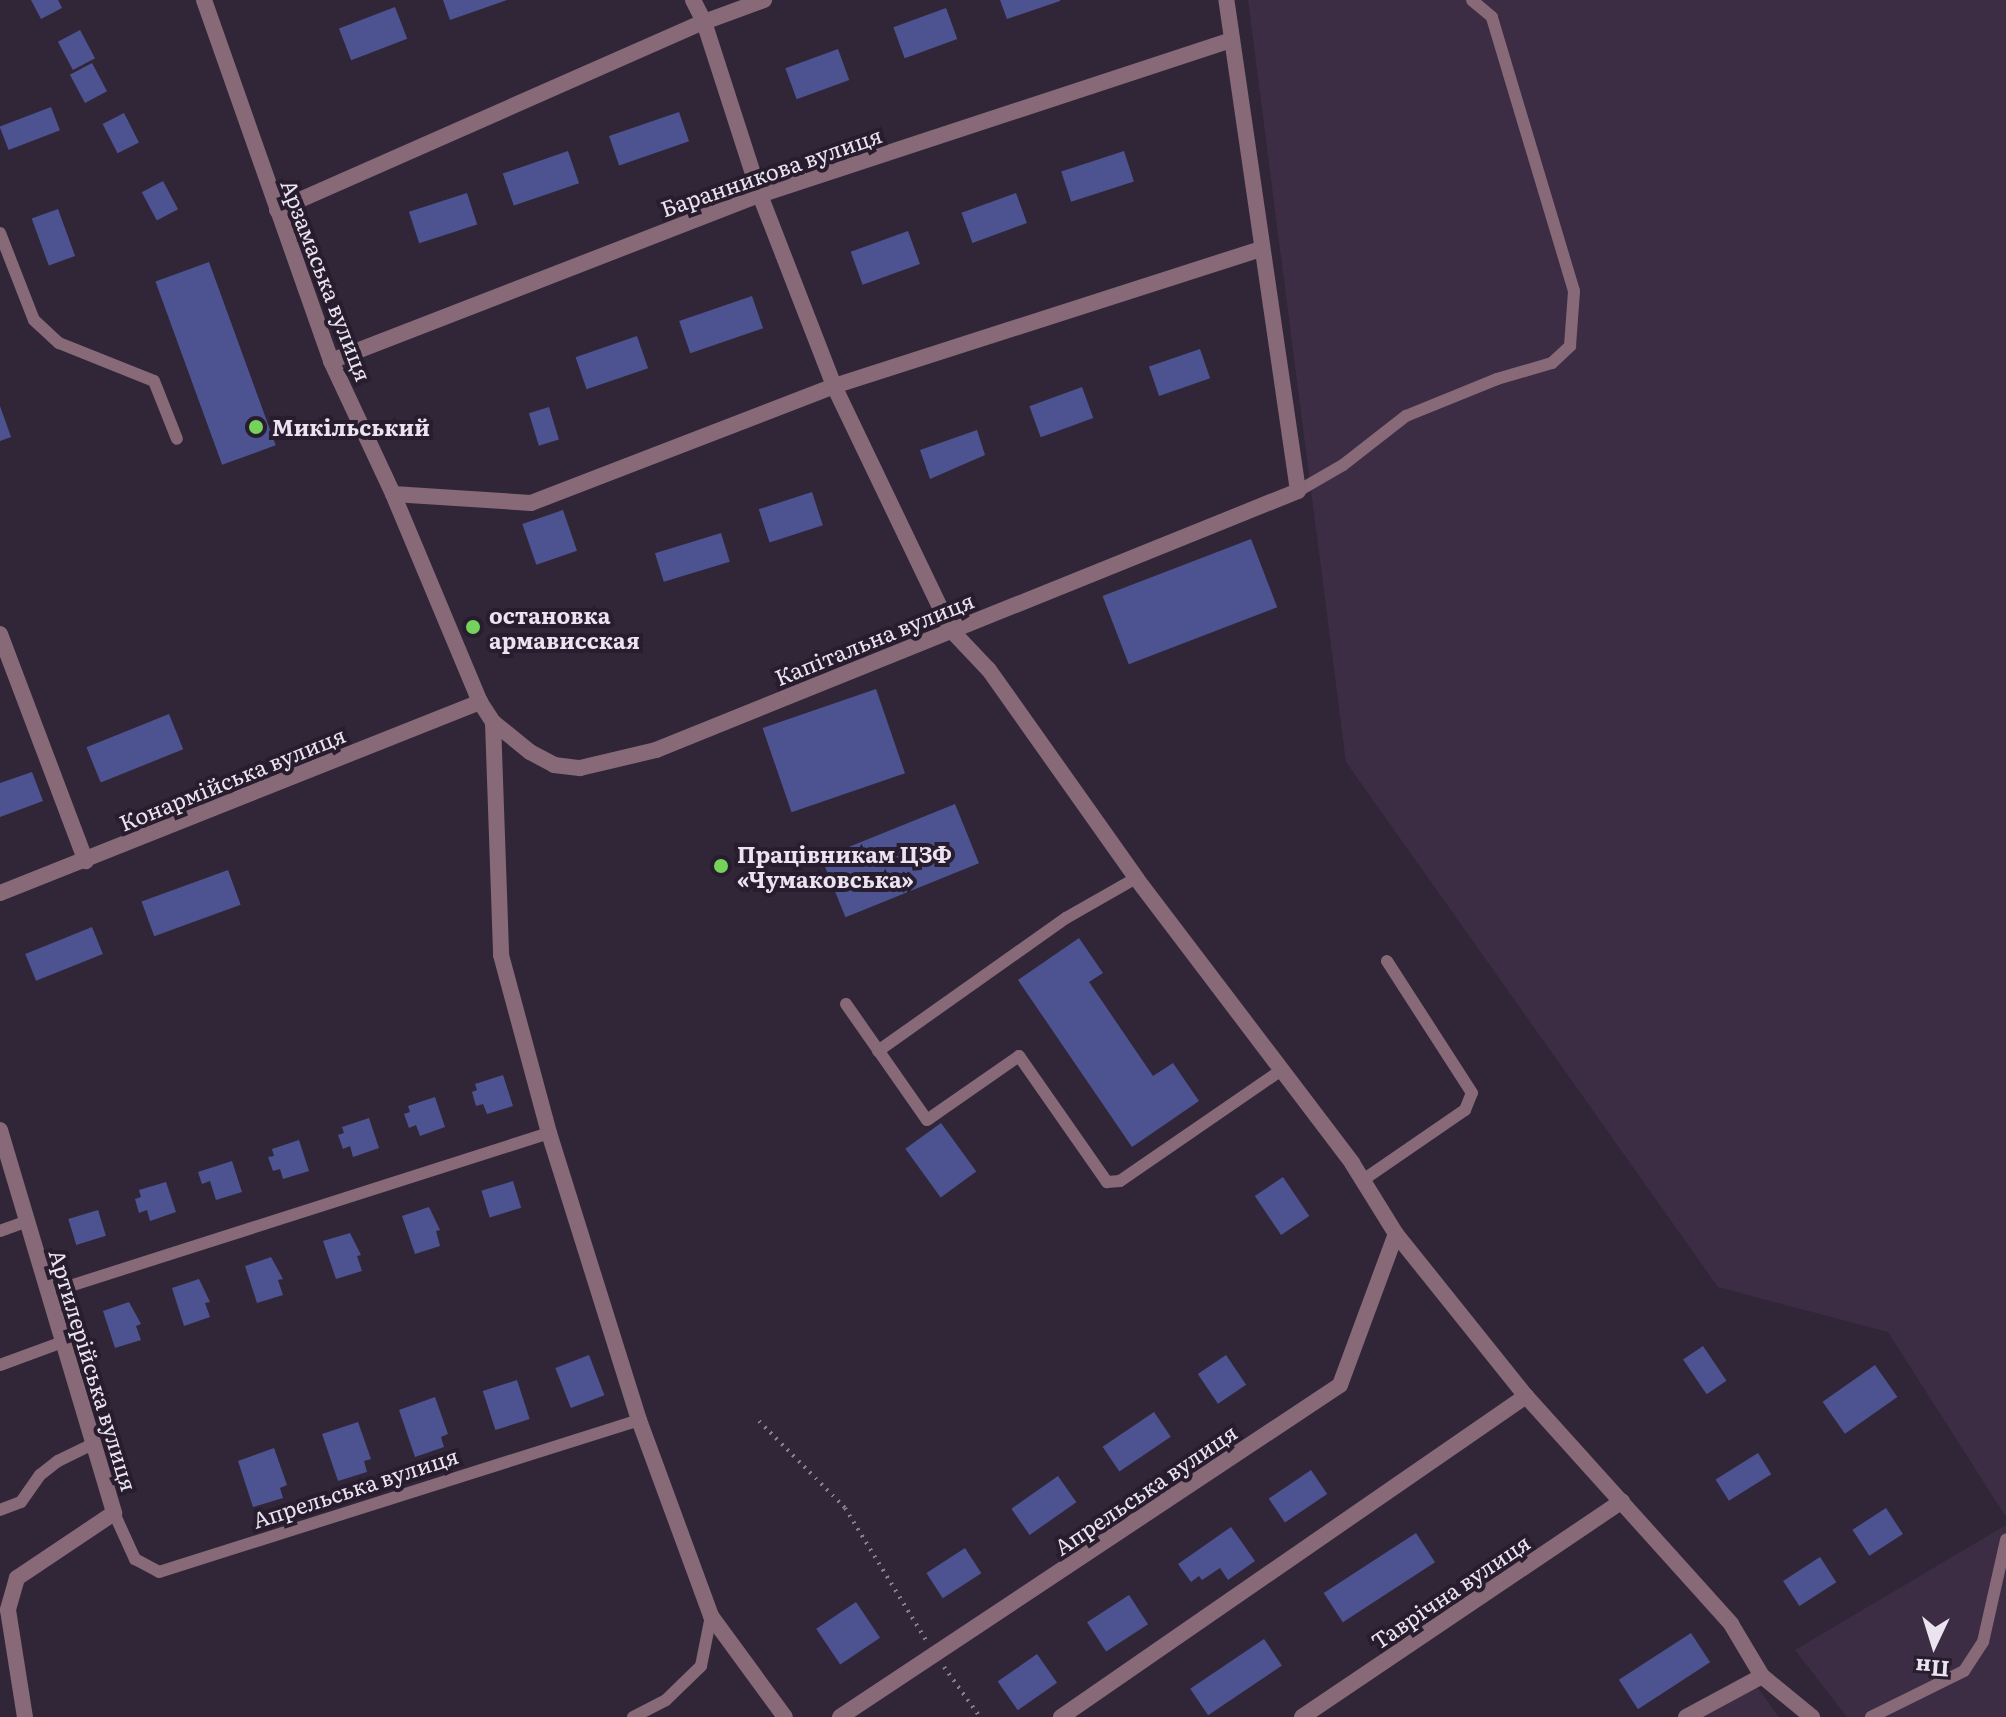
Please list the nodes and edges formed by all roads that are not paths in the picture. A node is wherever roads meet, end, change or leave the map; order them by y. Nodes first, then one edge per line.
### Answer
1 (204, 0) edge
2 (693, 0) edge
3 (764, 0) edge
4 (1226, 0) edge
5 (1472, 0) edge
6 (704, 22) junction
7 (1232, 40) junction
8 (760, 195) junction
9 (277, 210) junction
10 (0, 233) edge
11 (1261, 249) junction
12 (331, 361) junction
13 (834, 386) junction
14 (177, 439) dead end
15 (1298, 491) junction
16 (393, 494) junction
17 (951, 630) junction
18 (0, 634) edge
19 (480, 702) junction
20 (493, 722) junction
21 (86, 861) junction
22 (1136, 878) junction
23 (0, 893) edge
24 (1387, 961) dead end
25 (846, 1004) dead end
26 (878, 1051) junction
27 (1280, 1071) junction
28 (0, 1130) edge
29 (549, 1133) junction
30 (1363, 1180) junction
31 (27, 1221) junction
32 (0, 1231) edge
33 (1396, 1234) junction
34 (48, 1293) junction
35 (63, 1342) junction
36 (0, 1365) edge
37 (1526, 1396) junction
38 (639, 1420) junction
39 (93, 1444) junction
40 (1622, 1501) junction
41 (0, 1510) edge
42 (114, 1513) junction
43 (2006, 1540) edge
44 (711, 1616) junction
45 (1762, 1676) junction
46 (25, 1717) edge
47 (633, 1717) edge
48 (785, 1717) edge
49 (840, 1717) edge
50 (1061, 1717) edge
51 (1302, 1717) edge
52 (1686, 1717) edge
53 (1812, 1717) edge
54 (1871, 1717) edge

1 - 9 street, Арзамаська вулиця
2 - 6 street
3 - 6 street
4 - 7 street
5 - 15 lane
6 - 8 street
6 - 9 street
7 - 8 street, Баранникова вулиця
7 - 11 street
8 - 12 street, Баранникова вулиця
8 - 13 street
9 - 12 street, Арзамаська вулиця
10 - 14 lane
11 - 13 street
11 - 15 street
12 - 16 street, Арзамаська вулиця
13 - 16 street
13 - 17 street
15 - 17 street, Капітальна вулиця
16 - 19 street, Арзамаська вулиця
17 - 20 street, Капітальна вулиця
17 - 22 street
18 - 21 street
19 - 20 street, Капітальна вулиця
19 - 21 street, Конармійська вулиця
20 - 29 street
21 - 23 street, Конармійська вулиця
22 - 26 lane
22 - 27 street
24 - 30 lane
25 - 26 lane
26 - 27 lane
27 - 30 street
28 - 31 street, Артилерійська вулиця
29 - 34 lane
29 - 38 street
30 - 33 street
31 - 32 lane
31 - 34 street, Артилерійська вулиця
33 - 37 street
33 - 49 street, Апрельська вулиця
34 - 35 street, Артилерійська вулиця
35 - 36 lane
35 - 39 street, Артилерійська вулиця
37 - 40 street
37 - 50 street
38 - 42 lane, Апрельська вулиця
38 - 44 street
39 - 41 lane
39 - 42 street, Артилерійська вулиця
40 - 45 street
40 - 51 street, Таврічна вулиця
42 - 46 street, Артилерійська вулиця
43 - 54 lane
44 - 47 lane
44 - 48 street
45 - 52 street
45 - 53 street

